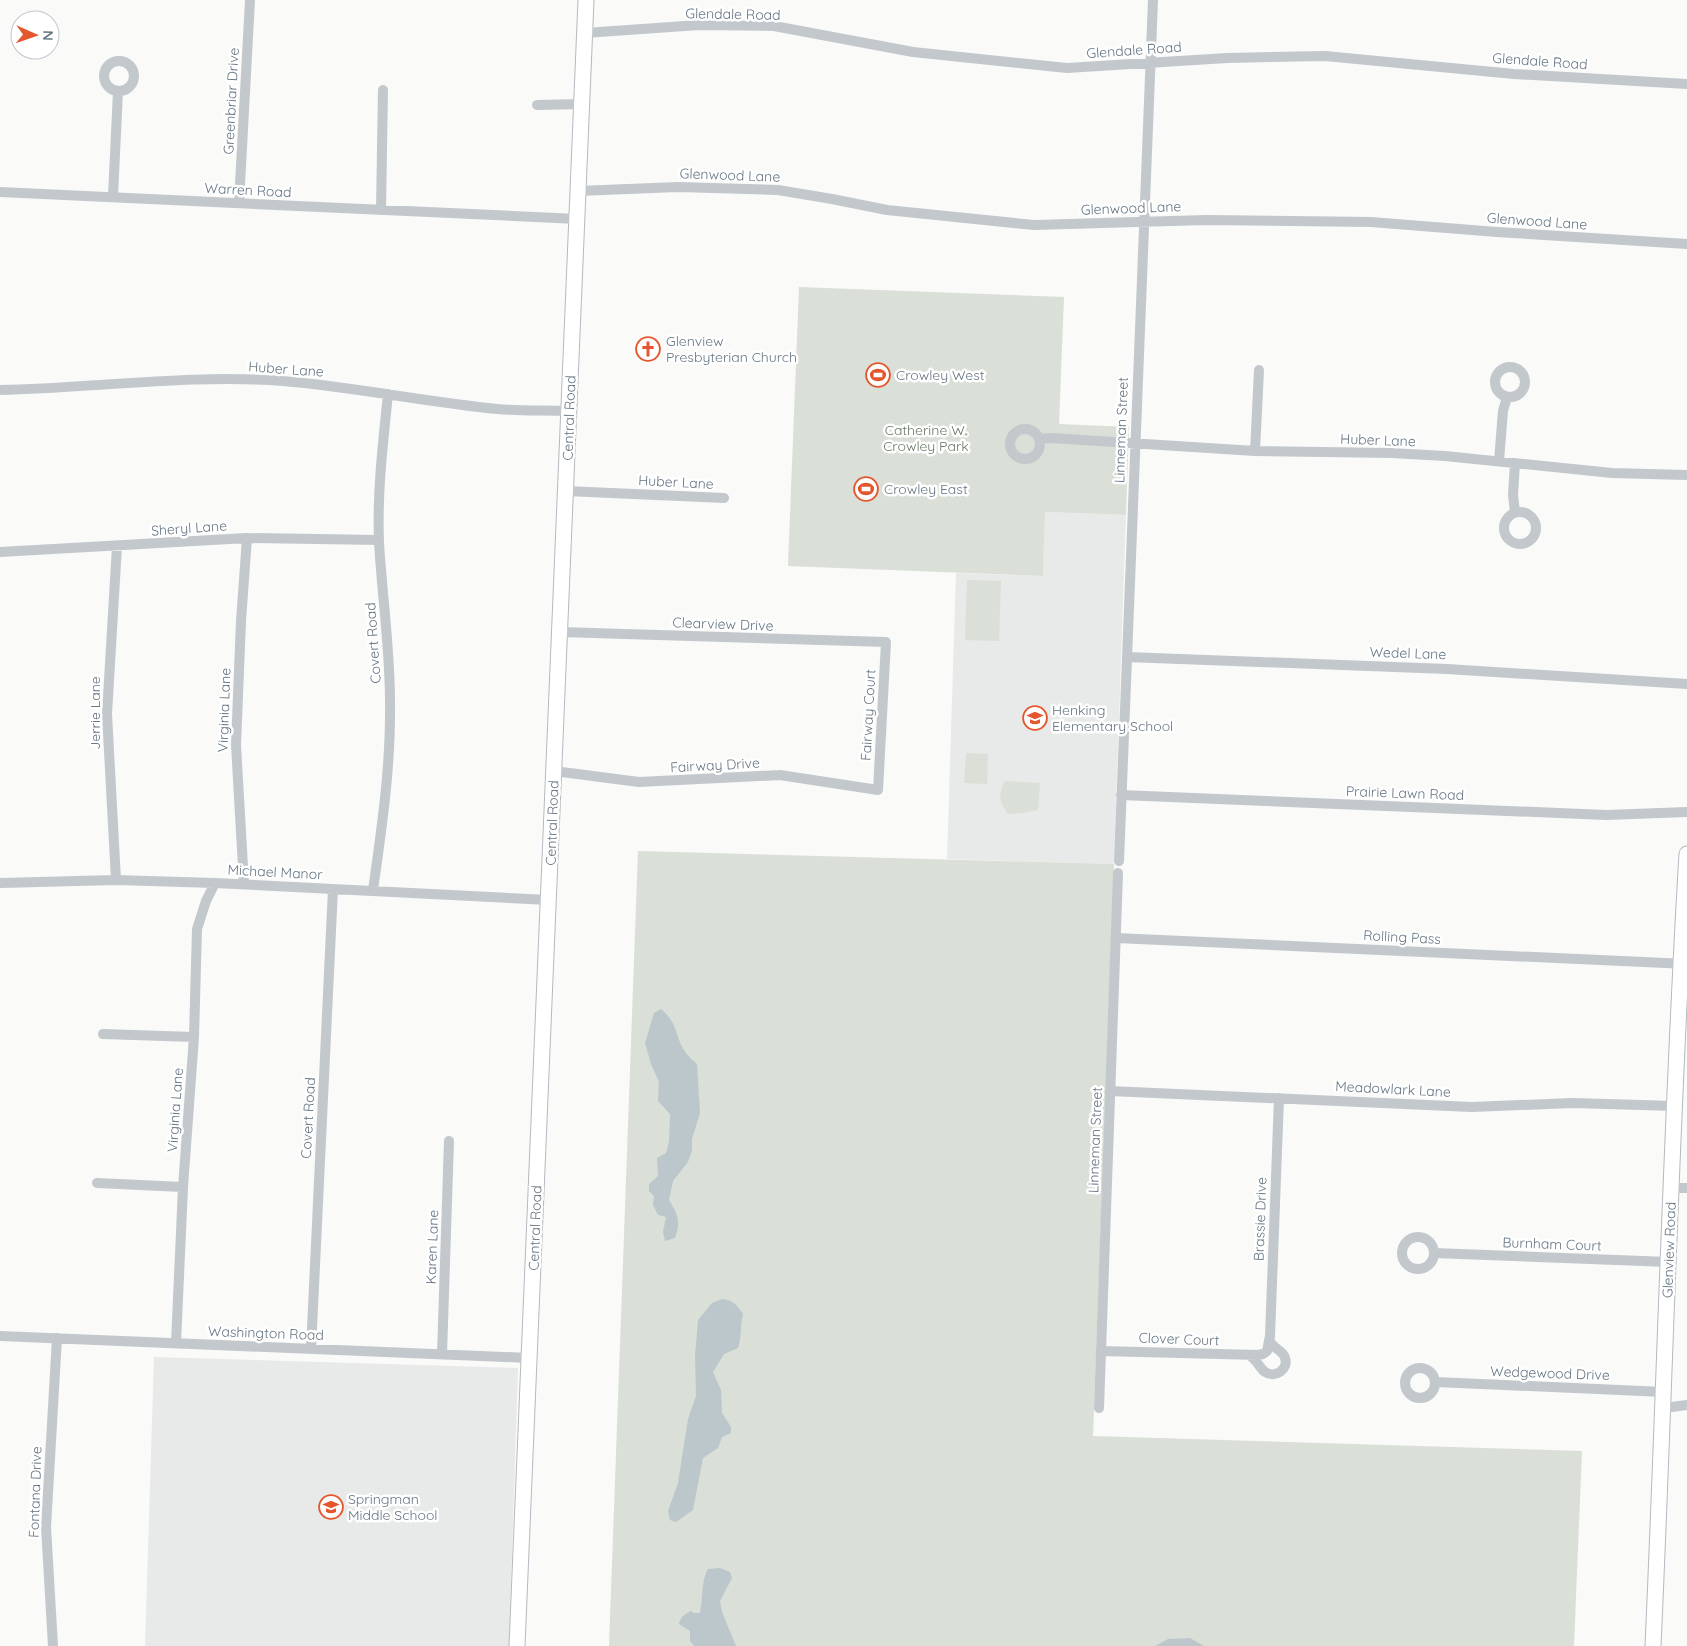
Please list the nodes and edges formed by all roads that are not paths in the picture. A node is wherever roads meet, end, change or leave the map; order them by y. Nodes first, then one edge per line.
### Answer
1 (250, 0) edge
2 (586, 0) edge
3 (1153, 0) edge
4 (584, 33) junction
5 (1151, 63) junction
6 (1687, 84) edge
7 (383, 90) dead end
8 (118, 91) dead end
9 (582, 104) junction
10 (537, 105) dead end
11 (578, 191) junction
12 (0, 192) edge
13 (113, 196) junction
14 (239, 203) junction
15 (381, 210) junction
16 (577, 219) junction
17 (1144, 222) junction
18 (1687, 244) edge
19 (1259, 370) dead end
20 (0, 390) edge
21 (388, 394) junction
22 (1507, 397) dead end
23 (569, 411) junction
24 (1039, 439) dead end
25 (1134, 444) junction
26 (1255, 451) junction
27 (1499, 461) junction
28 (1516, 463) junction
29 (1687, 475) edge
30 (566, 491) junction
31 (724, 498) dead end
32 (1515, 512) dead end
33 (247, 538) junction
34 (379, 540) junction
35 (117, 546) junction
36 (0, 552) edge
37 (560, 632) junction
38 (886, 642) joint
39 (1127, 657) junction
40 (1687, 684) edge
41 (554, 771) junction
42 (878, 790) joint
43 (1121, 795) junction
44 (1687, 812) edge
45 (1687, 854) edge
46 (1119, 861) dead end
47 (1118, 873) dead end
48 (116, 880) junction
49 (0, 883) edge
50 (215, 883) junction
51 (244, 884) junction
52 (332, 889) junction
53 (373, 890) junction
54 (549, 900) junction
55 (1116, 938) junction
56 (1684, 963) edge
57 (103, 1034) dead end
58 (194, 1037) junction
59 (1110, 1091) junction
60 (1279, 1098) junction
61 (1674, 1106) junction
62 (450, 1141) dead end
63 (97, 1183) dead end
64 (183, 1187) junction
65 (1679, 1188) edge
66 (1434, 1253) dead end
67 (1669, 1262) junction
68 (0, 1336) edge
69 (57, 1338) junction
70 (1270, 1341) junction
71 (176, 1343) junction
72 (311, 1349) junction
73 (1101, 1351) junction
74 (442, 1354) junction
75 (1253, 1355) junction
76 (530, 1358) junction
77 (1436, 1382) dead end
78 (1664, 1392) junction
79 (1687, 1405) edge
80 (1098, 1408) dead end
81 (1664, 1408) junction
82 (53, 1646) edge
83 (517, 1646) edge
84 (1653, 1646) edge

1 - 14 street, Greenbriar Drive
2 - 4 main road, Central Road
3 - 5 street, Linneman Street
4 - 5 street, Glendale Road
4 - 9 main road, Central Road
5 - 6 street, Glendale Road
5 - 17 street, Linneman Street
7 - 15 street
8 - 13 street
9 - 10 street
9 - 11 main road, Central Road
11 - 16 main road, Central Road
11 - 17 street, Glenwood Lane
12 - 13 street, Warren Road
13 - 14 street, Warren Road
14 - 15 street, Warren Road
15 - 16 street, Warren Road
16 - 23 main road, Central Road
17 - 18 street, Glenwood Lane
17 - 25 street, Linneman Street
19 - 26 street
20 - 21 street, Huber Lane
21 - 23 street, Huber Lane
21 - 34 street, Covert Road
22 - 27 street
23 - 30 main road, Central Road
24 - 25 street, Huber Lane
25 - 26 street, Huber Lane
25 - 39 street, Linneman Street
26 - 27 street, Huber Lane
27 - 28 street, Huber Lane
28 - 29 street, Huber Lane
28 - 32 street
30 - 31 street, Huber Lane
30 - 37 main road, Central Road
33 - 34 street, Sheryl Lane
33 - 35 street, Sheryl Lane
33 - 51 street, Virginia Lane
34 - 53 street, Covert Road
35 - 36 street, Sheryl Lane
35 - 48 street, Jerrie Lane
37 - 38 street, Clearview Drive
37 - 41 main road, Central Road
38 - 42 street, Fairway Court
39 - 40 street, Wedel Lane
39 - 43 street, Linneman Street
41 - 42 street, Fairway Drive
41 - 54 main road, Central Road
43 - 44 street, Prairie Lawn Road
43 - 46 street, Linneman Street
45 - 56 main road, Glenview Road
47 - 55 street, Linneman Street
48 - 49 street, Michael Manor
48 - 50 street, Michael Manor
50 - 51 street, Michael Manor
50 - 58 street, Virginia Lane
51 - 52 street, Michael Manor
52 - 53 street, Michael Manor
52 - 72 street, Covert Road
53 - 54 street, Michael Manor
54 - 76 main road, Central Road
55 - 56 street, Rolling Pass
55 - 59 street, Linneman Street
56 - 61 main road, Glenview Road
57 - 58 street
58 - 64 street, Virginia Lane
59 - 60 street, Meadowlark Lane
59 - 73 street, Linneman Street
60 - 61 street, Meadowlark Lane
60 - 70 street, Brassie Drive
61 - 65 main road, Glenview Road
62 - 74 street, Karen Lane
63 - 64 street
64 - 71 street, Virginia Lane
65 - 67 main road, Glenview Road
66 - 67 street, Burnham Court
67 - 78 main road, Glenview Road
68 - 69 street, Washington Road
69 - 71 street, Washington Road
69 - 82 street, Fontana Drive
70 - 75 street
70 - 75 street
71 - 72 street, Washington Road
72 - 74 street, Washington Road
73 - 75 street, Clover Court
73 - 80 street, Linneman Street
74 - 76 street, Washington Road
76 - 83 main road, Central Road
77 - 78 street, Wedgewood Drive
78 - 81 main road, Glenview Road
79 - 81 street
81 - 84 main road, Glenview Road

